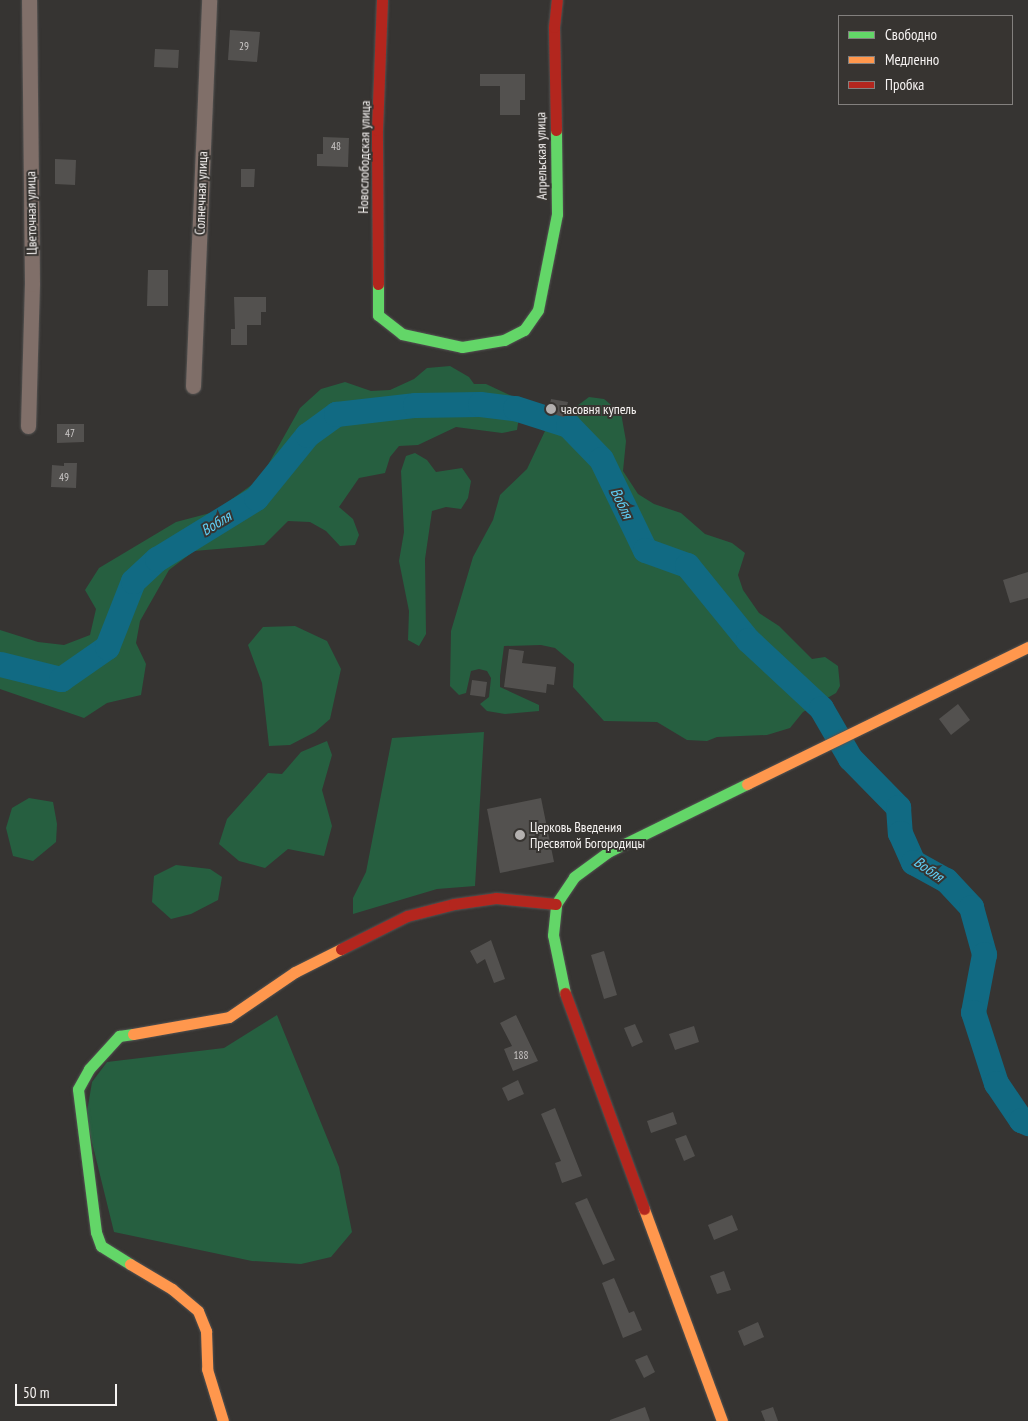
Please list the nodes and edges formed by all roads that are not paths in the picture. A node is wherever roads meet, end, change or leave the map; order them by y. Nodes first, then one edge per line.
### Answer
1 (29, 0) edge
2 (209, 0) edge
3 (382, 0) edge
4 (557, 0) edge
5 (538, 310) joint
6 (194, 386) dead end
7 (28, 426) dead end
8 (1028, 647) edge
9 (556, 904) junction
10 (222, 1421) edge
11 (722, 1421) edge

1 - 7 street, Цветочная улица
2 - 6 street, Солнечная улица
3 - 5 street, Новослободская улица
4 - 5 street, Апрельская улица
8 - 9 street
9 - 10 street
9 - 11 street

